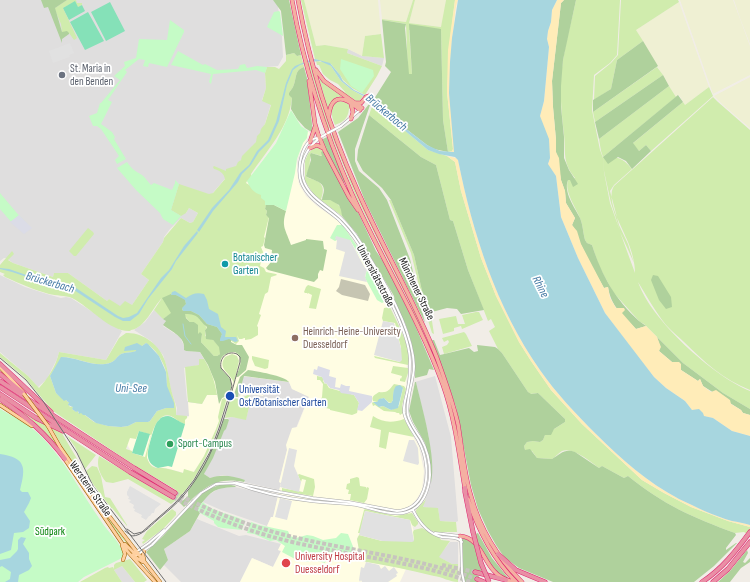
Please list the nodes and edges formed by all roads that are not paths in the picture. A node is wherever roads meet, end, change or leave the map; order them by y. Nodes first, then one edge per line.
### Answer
1 (292, 0) edge
2 (298, 0) edge
3 (314, 66) junction
4 (307, 70) junction
5 (369, 96) dead end
6 (351, 103) junction
7 (356, 103) junction
8 (361, 109) junction
9 (328, 116) junction
10 (351, 119) junction
11 (315, 124) junction
12 (321, 137) junction
13 (310, 142) junction
14 (310, 148) junction
15 (325, 151) junction
16 (367, 223) junction
17 (0, 364) edge
18 (0, 367) edge
19 (0, 374) edge
20 (0, 381) edge
21 (16, 385) junction
22 (0, 387) edge
23 (0, 394) edge
24 (24, 394) joint
25 (0, 399) edge
26 (0, 405) edge
27 (58, 420) junction
28 (83, 442) junction
29 (65, 459) junction
30 (465, 488) junction
31 (412, 507) junction
32 (413, 510) junction
33 (389, 511) junction
34 (168, 527) junction
35 (750, 532) edge
36 (458, 537) junction
37 (122, 543) junction
38 (749, 543) edge
39 (144, 551) junction
40 (498, 554) junction
41 (135, 555) junction
42 (123, 560) dead end
43 (144, 562) junction
44 (475, 572) tunnel mouth
45 (477, 579) dead end
46 (506, 580) junction
47 (516, 581) edge
48 (154, 582) edge
49 (160, 582) edge
50 (464, 582) edge
51 (484, 582) edge
52 (489, 582) edge
53 (522, 582) edge
54 (545, 582) edge
55 (702, 582) edge
56 (713, 582) edge

1 - 4 highway, Münchener Straße
2 - 3 highway, Münchener Straße
3 - 7 highway
3 - 9 highway, Münchener Straße
4 - 11 highway
4 - 16 highway, Münchener Straße
5 - 7 highway
6 - 8 highway
6 - 9 highway
6 - 10 highway
7 - 8 highway
8 - 10 street, Universitätsstraße
9 - 40 highway, Münchener Straße
10 - 12 street, Universitätsstraße, bridge
11 - 12 highway
11 - 13 highway
12 - 13 street, Universitätsstraße
12 - 14 street, Universitätsstraße
12 - 15 highway
13 - 31 street, Universitätsstraße
14 - 15 highway
14 - 32 street, Universitätsstraße
15 - 16 highway
16 - 30 highway, Münchener Straße
17 - 27 highway
18 - 21 main road
19 - 21 highway
20 - 27 highway
21 - 24 highway
22 - 28 highway
23 - 28 highway
24 - 41 main road, Werstener Straße, bridge
25 - 29 highway
26 - 29 main road, Werstener Straße
27 - 28 highway
29 - 37 main road, Werstener Straße
30 - 47 highway, Münchener Straße
30 - 52 highway, bridge
31 - 32 street
31 - 33 street
32 - 33 street
32 - 36 street
33 - 34 street
34 - 39 street
34 - 41 street
35 - 55 highway
36 - 46 highway
36 - 50 street
37 - 41 main road, Werstener Straße
37 - 42 main road
38 - 56 highway
39 - 41 street
39 - 43 main road
40 - 47 highway, Münchener Straße
40 - 54 highway
41 - 43 main road, Werstener Straße
41 - 48 main road, Werstener Straße
43 - 49 main road, Werstener Straße
44 - 46 highway
45 - 51 highway
46 - 47 highway
47 - 53 highway, Münchener Straße

